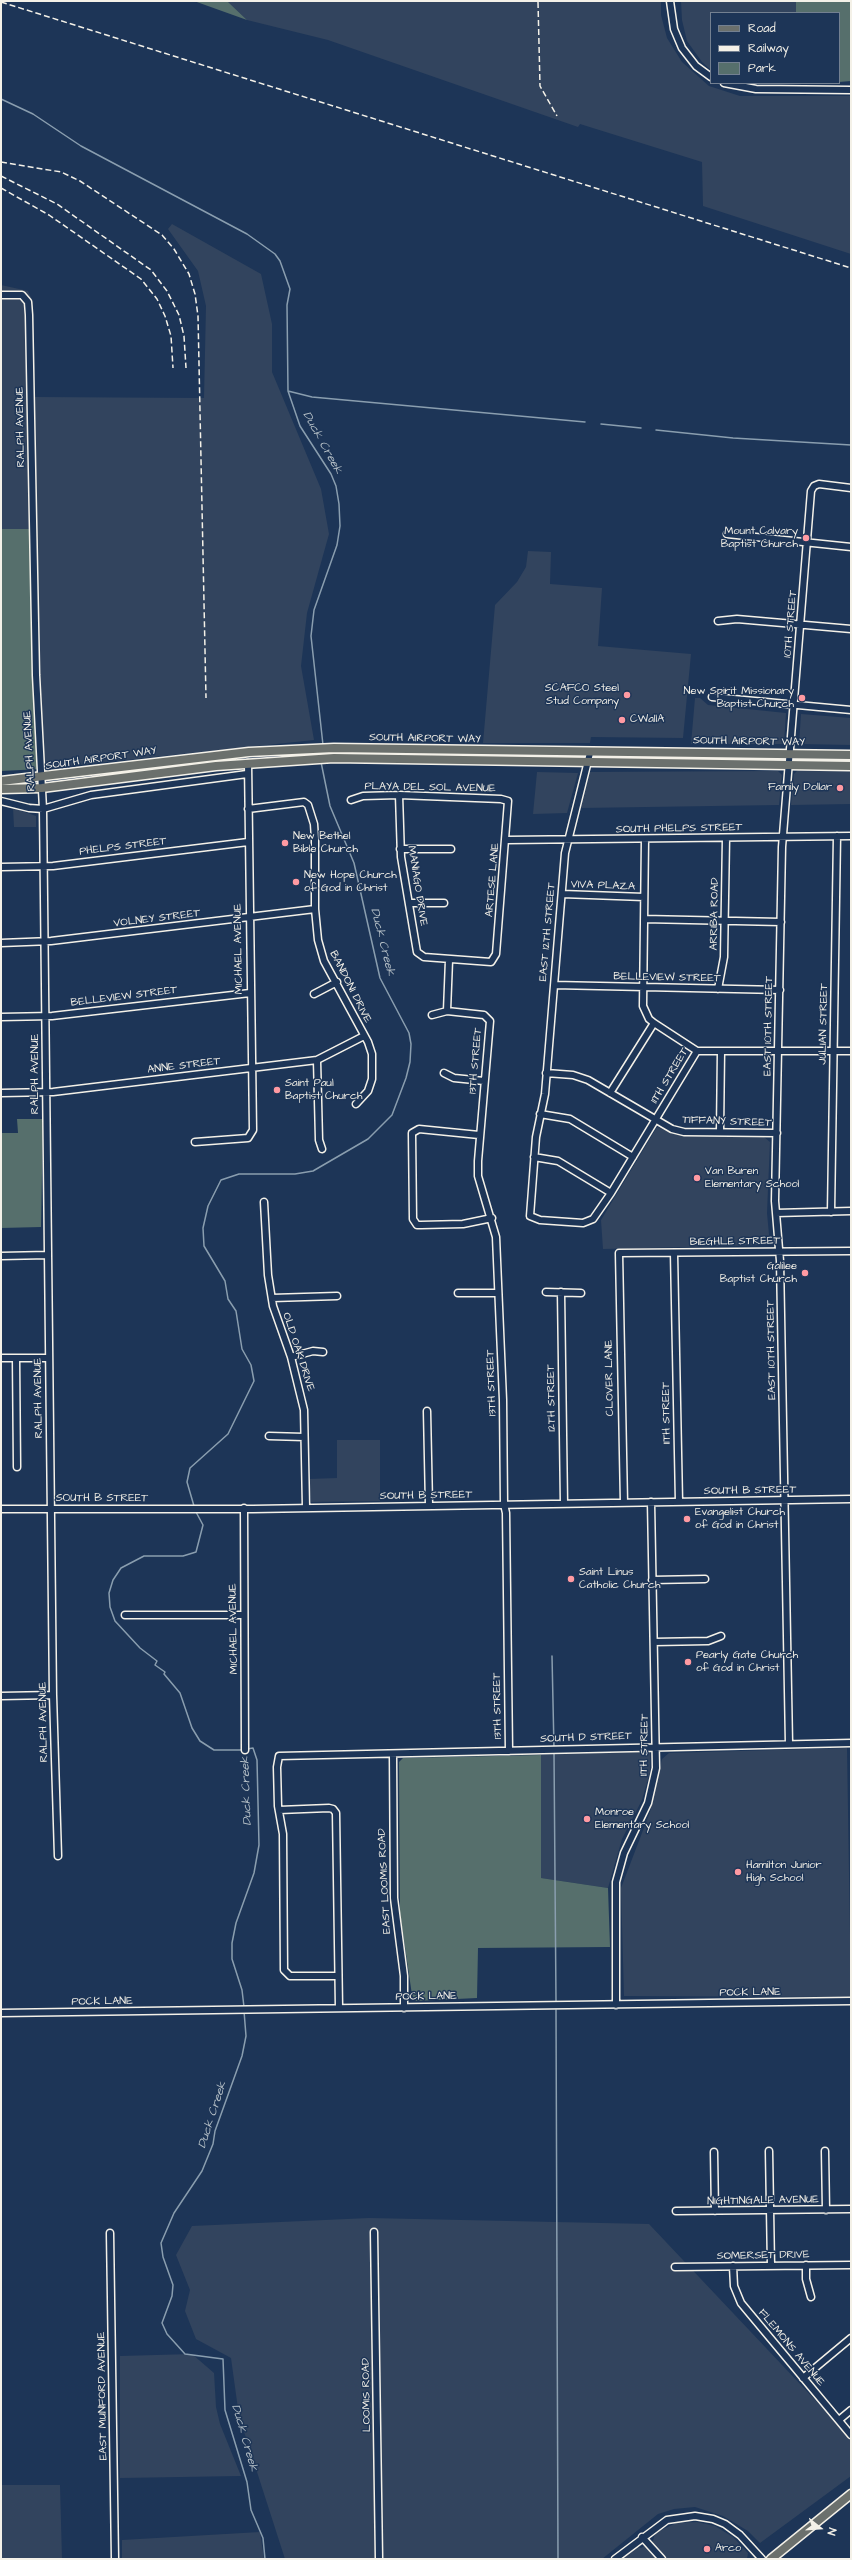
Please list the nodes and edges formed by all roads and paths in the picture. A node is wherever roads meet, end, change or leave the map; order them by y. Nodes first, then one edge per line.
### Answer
1 (670, 1) edge
2 (710, 75) edge
3 (729, 84) edge
4 (851, 90) edge
5 (1, 295) edge
6 (851, 488) edge
7 (727, 534) dead end
8 (808, 543) junction
9 (851, 546) edge
10 (718, 621) dead end
11 (801, 624) junction
12 (851, 628) edge
13 (712, 696) dead end
14 (794, 706) junction
15 (851, 710) edge
16 (791, 754) junction
17 (851, 755) edge
18 (590, 757) junction
19 (248, 763) junction
20 (790, 765) junction
21 (851, 766) edge
22 (247, 774) junction
23 (42, 778) junction
24 (1, 781) edge
25 (42, 788) junction
26 (1, 789) edge
27 (399, 796) junction
28 (351, 800) dead end
29 (1, 801) edge
30 (508, 801) joint
31 (248, 808) junction
32 (43, 809) junction
33 (837, 836) junction
34 (851, 836) edge
35 (783, 837) junction
36 (726, 838) junction
37 (645, 839) junction
38 (506, 840) junction
39 (567, 840) junction
40 (248, 842) junction
41 (451, 849) dead end
42 (400, 850) junction
43 (44, 866) junction
44 (1, 867) edge
45 (562, 894) junction
46 (644, 897) junction
47 (410, 903) junction
48 (444, 903) dead end
49 (315, 909) junction
50 (249, 918) junction
51 (644, 918) junction
52 (725, 921) junction
53 (781, 922) junction
54 (44, 942) junction
55 (1, 943) edge
56 (449, 960) junction
57 (337, 982) junction
58 (554, 984) junction
59 (642, 988) junction
60 (718, 989) junction
61 (780, 990) junction
62 (250, 993) junction
63 (314, 994) dead end
64 (446, 1011) junction
65 (432, 1015) dead end
66 (45, 1016) junction
67 (1, 1017) edge
68 (654, 1023) junction
69 (364, 1036) junction
70 (697, 1050) junction
71 (721, 1050) junction
72 (833, 1051) junction
73 (851, 1051) edge
74 (778, 1052) junction
75 (317, 1060) junction
76 (251, 1068) junction
77 (444, 1073) dead end
78 (546, 1073) junction
79 (484, 1081) junction
80 (46, 1092) junction
81 (1, 1093) edge
82 (610, 1093) junction
83 (356, 1104) dead end
84 (540, 1114) junction
85 (655, 1120) junction
86 (720, 1132) junction
87 (777, 1134) junction
88 (479, 1135) junction
89 (195, 1142) dead end
90 (322, 1148) dead end
91 (534, 1157) junction
92 (633, 1157) junction
93 (611, 1193) junction
94 (264, 1202) dead end
95 (851, 1211) edge
96 (831, 1212) junction
97 (776, 1213) junction
98 (492, 1218) junction
99 (851, 1250) edge
100 (780, 1252) junction
101 (619, 1253) joint
102 (674, 1253) junction
103 (48, 1255) junction
104 (1, 1256) edge
105 (546, 1292) dead end
106 (561, 1292) junction
107 (458, 1293) dead end
108 (498, 1293) junction
109 (581, 1293) dead end
110 (337, 1296) dead end
111 (272, 1298) junction
112 (323, 1352) dead end
113 (291, 1357) junction
114 (1, 1358) edge
115 (16, 1358) junction
116 (49, 1358) junction
117 (427, 1411) dead end
118 (269, 1436) dead end
119 (304, 1437) junction
120 (17, 1467) dead end
121 (851, 1499) edge
122 (785, 1500) junction
123 (651, 1502) junction
124 (679, 1502) junction
125 (624, 1503) junction
126 (504, 1504) junction
127 (564, 1504) junction
128 (429, 1505) junction
129 (306, 1507) junction
130 (244, 1508) junction
131 (51, 1509) junction
132 (1, 1510) edge
133 (705, 1579) dead end
134 (652, 1580) junction
135 (244, 1615) junction
136 (125, 1616) dead end
137 (721, 1636) dead end
138 (654, 1642) junction
139 (53, 1695) junction
140 (1, 1696) edge
141 (851, 1743) edge
142 (789, 1744) junction
143 (656, 1746) junction
144 (245, 1750) dead end
145 (509, 1751) junction
146 (393, 1754) junction
147 (279, 1810) junction
148 (58, 1856) dead end
149 (338, 1976) junction
150 (851, 2001) edge
151 (616, 2005) junction
152 (339, 2008) junction
153 (404, 2008) junction
154 (1, 2013) edge
155 (769, 2151) dead end
156 (825, 2151) dead end
157 (714, 2152) dead end
158 (826, 2210) junction
159 (851, 2210) edge
160 (676, 2211) dead end
161 (715, 2211) junction
162 (770, 2211) junction
163 (374, 2232) dead end
164 (110, 2233) dead end
165 (806, 2265) junction
166 (851, 2265) edge
167 (733, 2266) junction
168 (771, 2266) junction
169 (675, 2267) dead end
170 (811, 2297) dead end
171 (851, 2338) edge
172 (803, 2378) junction
173 (851, 2410) edge
174 (839, 2420) junction
175 (851, 2435) edge
176 (851, 2494) edge
177 (642, 2537) junction
178 (115, 2559) edge
179 (379, 2559) edge
180 (615, 2559) edge
181 (662, 2559) edge
182 (762, 2559) edge
183 (771, 2559) edge

1 - 2 street
3 - 4 street
5 - 23 street, RALPH AVENUE
6 - 8 street, 10TH STREET
7 - 8 street
8 - 9 street
8 - 11 street, 10TH STREET
10 - 11 street
11 - 12 street
11 - 14 street, 10TH STREET
13 - 14 street
14 - 15 street
14 - 16 street, 10TH STREET
16 - 17 main road, SOUTH AIRPORT WAY
16 - 18 main road, SOUTH AIRPORT WAY
16 - 20 street, 10TH STREET
18 - 19 main road, SOUTH AIRPORT WAY
18 - 20 main road, SOUTH AIRPORT WAY
18 - 23 main road, SOUTH AIRPORT WAY
18 - 39 street, EAST 12TH STREET
19 - 22 street, MICHAEL AVENUE
19 - 25 main road, SOUTH AIRPORT WAY
20 - 21 main road, SOUTH AIRPORT WAY
20 - 35 street, EAST 10TH STREET
22 - 31 street, MICHAEL AVENUE
22 - 32 street
23 - 24 main road, SOUTH AIRPORT WAY
23 - 25 street, RALPH AVENUE
25 - 26 main road, SOUTH AIRPORT WAY
25 - 32 street, RALPH AVENUE
27 - 28 street, PLAYA DEL SOL AVENUE
27 - 30 street, PLAYA DEL SOL AVENUE
27 - 42 street, MANIAGO DRIVE
29 - 32 street
30 - 38 street, ARTESE LANE
31 - 40 street, MICHAEL AVENUE
31 - 49 street, BANDONI DRIVE
32 - 43 street, RALPH AVENUE
33 - 34 street, SOUTH PHELPS STREET
33 - 35 street, SOUTH PHELPS STREET
33 - 72 street, JULIAN STREET
35 - 36 street, SOUTH PHELPS STREET
35 - 53 street, EAST 10TH STREET
36 - 37 street, SOUTH PHELPS STREET
36 - 52 street, ARRIBA ROAD
37 - 39 street, SOUTH PHELPS STREET
37 - 46 street, 11TH STREET
38 - 39 street, SOUTH PHELPS STREET
38 - 56 street, ARTESE LANE
39 - 45 street, EAST 12TH STREET
40 - 43 street, PHELPS STREET
40 - 50 street, MICHAEL AVENUE
41 - 42 street
42 - 47 street, MANIAGO DRIVE
43 - 44 street, PHELPS STREET
43 - 54 street, RALPH AVENUE
45 - 46 street, VIVA PLAZA
45 - 58 street, EAST 12TH STREET
46 - 51 street, 11TH STREET
47 - 48 street
47 - 56 street, MANIAGO DRIVE
49 - 50 street, VOLNEY STREET
49 - 57 street, BANDONI DRIVE
50 - 54 street, VOLNEY STREET
50 - 62 street, MICHAEL AVENUE
51 - 52 street
51 - 59 street, 11TH STREET
52 - 53 street
52 - 60 street, ARRIBA ROAD
53 - 61 street, EAST 10TH STREET
54 - 55 street, VOLNEY STREET
54 - 66 street, RALPH AVENUE
56 - 64 street
57 - 63 street
57 - 69 street, BANDONI DRIVE
58 - 59 street, BELLEVIEW STREET
58 - 78 street, EAST 12TH STREET
59 - 60 street, BELLEVIEW STREET
59 - 68 street, 11TH STREET
60 - 61 street, BELLEVIEW STREET
61 - 74 street, EAST 10TH STREET
62 - 66 street, BELLEVIEW STREET
62 - 76 street, MICHAEL AVENUE
64 - 65 street
64 - 79 street, 13TH STREET
66 - 67 street, BELLEVIEW STREET
66 - 80 street, RALPH AVENUE
68 - 70 street, 11TH STREET
68 - 82 street
69 - 75 street, ANNE STREET
69 - 83 street, BANDONI DRIVE
70 - 71 street
70 - 85 street, 11TH STREET
71 - 74 street
71 - 86 street
72 - 73 street
72 - 74 street
72 - 96 street, JULIAN STREET
74 - 87 street, EAST 10TH STREET
75 - 76 street, ANNE STREET
75 - 90 street
76 - 80 street, ANNE STREET
76 - 89 street, MICHAEL AVENUE
77 - 79 street
78 - 82 street, TIFFANY STREET
78 - 84 street, EAST 12TH STREET
79 - 88 street, 13TH STREET
80 - 81 street, ANNE STREET
80 - 103 street, RALPH AVENUE
82 - 85 street, TIFFANY STREET
84 - 91 street
84 - 92 street
85 - 86 street, TIFFANY STREET
85 - 92 street, 11TH STREET
86 - 87 street, TIFFANY STREET
87 - 97 street, EAST 10TH STREET
88 - 98 street, 13TH STREET
88 - 98 street
91 - 93 street
91 - 93 street, 11TH STREET
92 - 93 street, 11TH STREET
94 - 111 street, OLD OAK DRIVE
95 - 96 street
96 - 97 street
97 - 100 street, EAST 10TH STREET
98 - 108 street, 13TH STREET
99 - 100 street, BIEGHLE STREET
100 - 102 street, BIEGHLE STREET
100 - 122 street, EAST 10TH STREET
101 - 102 street, BIEGHLE STREET
101 - 125 street, CLOVER LANE
102 - 124 street, 11TH STREET
103 - 104 street
103 - 116 street, RALPH AVENUE
105 - 106 street
106 - 109 street
106 - 127 street, 12TH STREET
107 - 108 street
108 - 126 street, 13TH STREET
110 - 111 street
111 - 113 street, OLD OAK DRIVE
112 - 113 street
113 - 119 street, OLD OAK DRIVE
114 - 115 street
115 - 116 street
115 - 120 street
116 - 131 street, RALPH AVENUE
117 - 128 street
118 - 119 street
119 - 129 street, OLD OAK DRIVE
121 - 122 street, SOUTH B STREET
122 - 124 street, SOUTH B STREET
122 - 142 street, EAST 10TH STREET
123 - 124 street, SOUTH B STREET
123 - 125 street, SOUTH B STREET
123 - 134 street, 11TH STREET
125 - 127 street, SOUTH B STREET
126 - 127 street, SOUTH B STREET
126 - 128 street, SOUTH B STREET
126 - 145 street, 13TH STREET
128 - 129 street, SOUTH B STREET
129 - 130 street, SOUTH B STREET
130 - 131 street, SOUTH B STREET
130 - 135 street, MICHAEL AVENUE
131 - 132 street, SOUTH B STREET
131 - 139 street, RALPH AVENUE
133 - 134 street
134 - 138 street, 11TH STREET
135 - 136 street
135 - 144 street, MICHAEL AVENUE
137 - 138 street
138 - 143 street, 11TH STREET
139 - 140 street
139 - 148 street, RALPH AVENUE
141 - 142 street, SOUTH D STREET
142 - 143 street, SOUTH D STREET
143 - 145 street, SOUTH D STREET
143 - 151 street, 11TH STREET
145 - 146 street, SOUTH D STREET
146 - 147 street, SOUTH D STREET
146 - 153 street, EAST LOOMIS ROAD
147 - 149 street
147 - 149 street
149 - 152 street
150 - 151 street, POCK LANE
151 - 153 street, POCK LANE
152 - 153 street, POCK LANE
152 - 154 street, POCK LANE
155 - 162 street
156 - 158 street
157 - 161 street
158 - 159 street, NIGHTINGALE AVENUE
158 - 162 street, NIGHTINGALE AVENUE
160 - 161 street, NIGHTINGALE AVENUE
161 - 162 street, NIGHTINGALE AVENUE
162 - 168 street
163 - 179 street, LOOMIS ROAD
164 - 178 street, EAST MUNFORD AVENUE
165 - 166 street, SOMERSET DRIVE
165 - 168 street, SOMERSET DRIVE
165 - 170 street
167 - 168 street, SOMERSET DRIVE
167 - 169 street, SOMERSET DRIVE
167 - 172 street, FLEMONS AVENUE
171 - 172 street
172 - 174 street, FLEMONS AVENUE
173 - 174 street
174 - 175 street, FLEMONS AVENUE
176 - 183 main road
177 - 180 street
177 - 181 street
177 - 182 street

